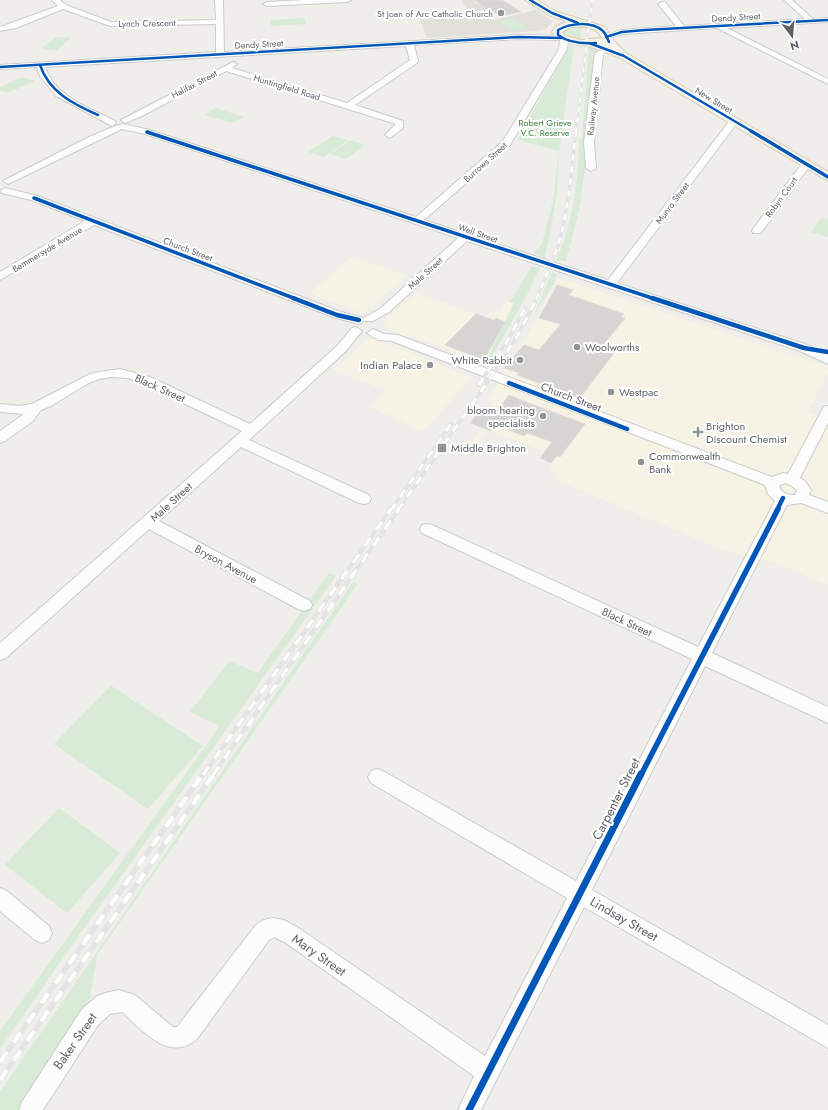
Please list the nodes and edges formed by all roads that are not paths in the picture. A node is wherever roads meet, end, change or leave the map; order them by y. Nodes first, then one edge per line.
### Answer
1 (56, 0) edge
2 (219, 0) edge
3 (347, 0) edge
4 (530, 0) edge
5 (788, 0) edge
6 (267, 4) dead end
7 (662, 4) dead end
8 (64, 7) junction
9 (552, 13) junction
10 (828, 20) edge
11 (811, 21) junction
12 (220, 22) junction
13 (582, 24) junction
14 (719, 26) junction
15 (594, 27) junction
16 (682, 28) junction
17 (0, 29) edge
18 (645, 30) junction
19 (561, 37) junction
20 (606, 37) junction
21 (409, 43) junction
22 (585, 43) junction
23 (610, 48) junction
24 (244, 53) junction
25 (220, 54) junction
26 (40, 64) junction
27 (0, 67) edge
28 (225, 68) junction
29 (828, 82) edge
30 (348, 106) junction
31 (734, 121) junction
32 (121, 124) junction
33 (390, 135) dead end
34 (806, 164) junction
35 (591, 168) dead end
36 (828, 177) edge
37 (7, 182) edge
38 (2, 192) edge
39 (34, 198) junction
40 (93, 221) junction
41 (417, 221) junction
42 (757, 231) dead end
43 (465, 237) junction
44 (0, 277) edge
45 (610, 285) junction
46 (366, 327) junction
47 (804, 348) junction
48 (828, 352) edge
49 (828, 360) edge
50 (0, 408) edge
51 (36, 408) junction
52 (828, 410) edge
53 (251, 430) junction
54 (0, 438) edge
55 (240, 441) junction
56 (792, 480) junction
57 (773, 483) junction
58 (802, 494) junction
59 (783, 498) junction
60 (364, 499) dead end
61 (828, 500) edge
62 (828, 508) edge
63 (148, 522) junction
64 (427, 529) dead end
65 (304, 605) dead end
66 (2, 647) edge
67 (702, 656) junction
68 (828, 715) edge
69 (377, 777) dead end
70 (580, 894) junction
71 (0, 898) edge
72 (42, 933) dead end
73 (828, 1037) edge
74 (175, 1038) joint
75 (488, 1072) junction
76 (30, 1110) edge
77 (469, 1110) edge

1 - 8 street, Lynch Crescent
2 - 12 street
3 - 6 street
4 - 9 main road
5 - 11 street
7 - 16 street
8 - 12 street, Lynch Crescent
8 - 17 street
9 - 13 main road
9 - 19 main road
10 - 11 street, Dendy Street
11 - 14 street, Dendy Street
12 - 25 street
13 - 15 main road
13 - 19 main road
14 - 16 street, Dendy Street
14 - 29 street
15 - 18 street, Dendy Street
15 - 20 main road, New Street
16 - 18 street, Dendy Street
18 - 20 street, Dendy Street
19 - 21 street, Dendy Street
19 - 22 main road, New Street
19 - 41 street, Burrows Street
20 - 22 main road
20 - 23 main road, New Street
21 - 24 street, Dendy Street
21 - 30 street
22 - 23 main road, New Street
23 - 31 main road, New Street
23 - 35 street, Railway Avenue
24 - 25 street, Dendy Street
24 - 28 street, Halifax Street
25 - 26 street, Dendy Street
26 - 27 street, Dendy Street
26 - 32 street, Well Street
28 - 30 street, Huntingfield Road
28 - 32 street, Halifax Street
30 - 33 street, Huntingfield Road
31 - 34 main road, New Street
31 - 45 street, Munro Street
32 - 37 street, Halifax Street
32 - 41 street, Well Street
34 - 36 main road, New Street
34 - 42 street, Robyn Court
37 - 38 street, Halifax Street
37 - 39 street, Church Street
38 - 39 street, Church Street
39 - 40 street, Church Street
40 - 44 street, Bemmersyde Avenue
40 - 46 street, Church Street
41 - 43 street, Well Street
43 - 45 street, Well Street
43 - 46 street, Male Street
45 - 47 street, Well Street
46 - 53 street, Male Street
46 - 57 street, Church Street
47 - 48 street, Well Street
47 - 49 street, Well Street
50 - 51 street, Black Street
51 - 53 street, Black Street
51 - 54 street
52 - 56 street
53 - 55 street, Male Street
55 - 60 street
55 - 63 street, Male Street
56 - 57 street
56 - 58 street
57 - 59 street
58 - 59 street
58 - 61 street
58 - 62 street
59 - 67 street, Carpenter Street
63 - 65 street, Bryson Avenue
63 - 66 street, Male Street
64 - 67 street, Black Street
67 - 68 street, Black Street
67 - 70 street, Carpenter Street
69 - 70 street, Lindsay Street
70 - 73 street, Lindsay Street
70 - 75 street, Carpenter Street
71 - 72 street
74 - 75 street, Mary Street
74 - 76 street, Baker Street
75 - 77 street, Carpenter Street

